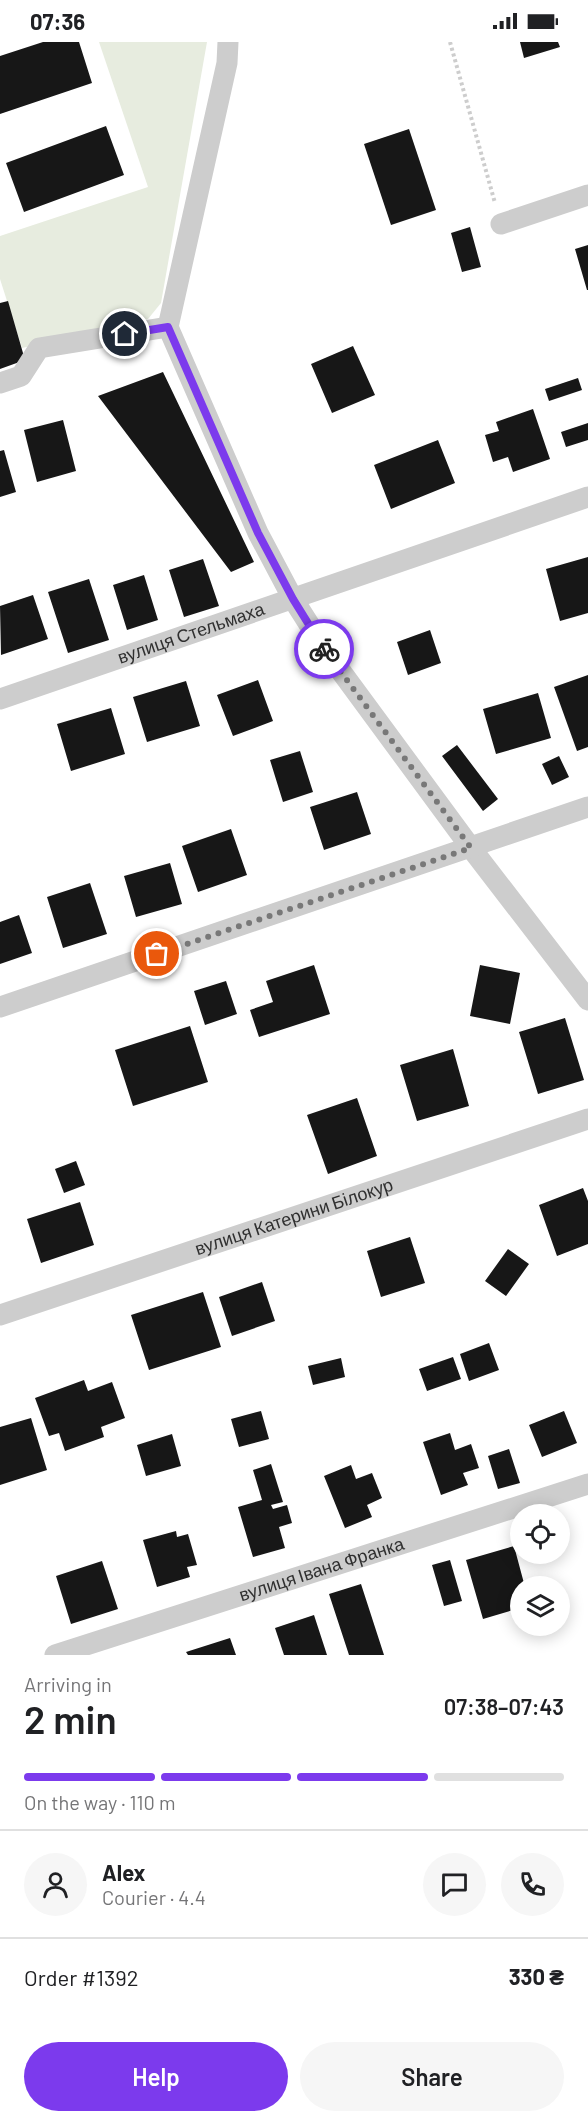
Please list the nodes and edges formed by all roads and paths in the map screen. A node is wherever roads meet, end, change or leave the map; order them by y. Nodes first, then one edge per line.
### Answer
1 (228, 42) edge
2 (450, 42) edge
3 (588, 195) edge
4 (501, 224) joint
5 (168, 327) junction
6 (0, 383) edge
7 (588, 497) edge
8 (293, 599) junction
9 (0, 699) edge
10 (588, 807) edge
11 (471, 848) junction
12 (588, 1000) edge
13 (0, 1007) edge
14 (588, 1119) edge
15 (0, 1314) edge
16 (588, 1484) edge
17 (55, 1655) edge

1 - 5 street
2 - 4 path
3 - 4 street
5 - 6 street
5 - 8 street
7 - 8 street, вулиця Стельмаха
8 - 9 street, вулиця Стельмаха
8 - 11 street
10 - 11 street
11 - 12 street
11 - 13 street
14 - 15 street, вулиця Катерини Білокур
16 - 17 street, вулиця Івана Франка

